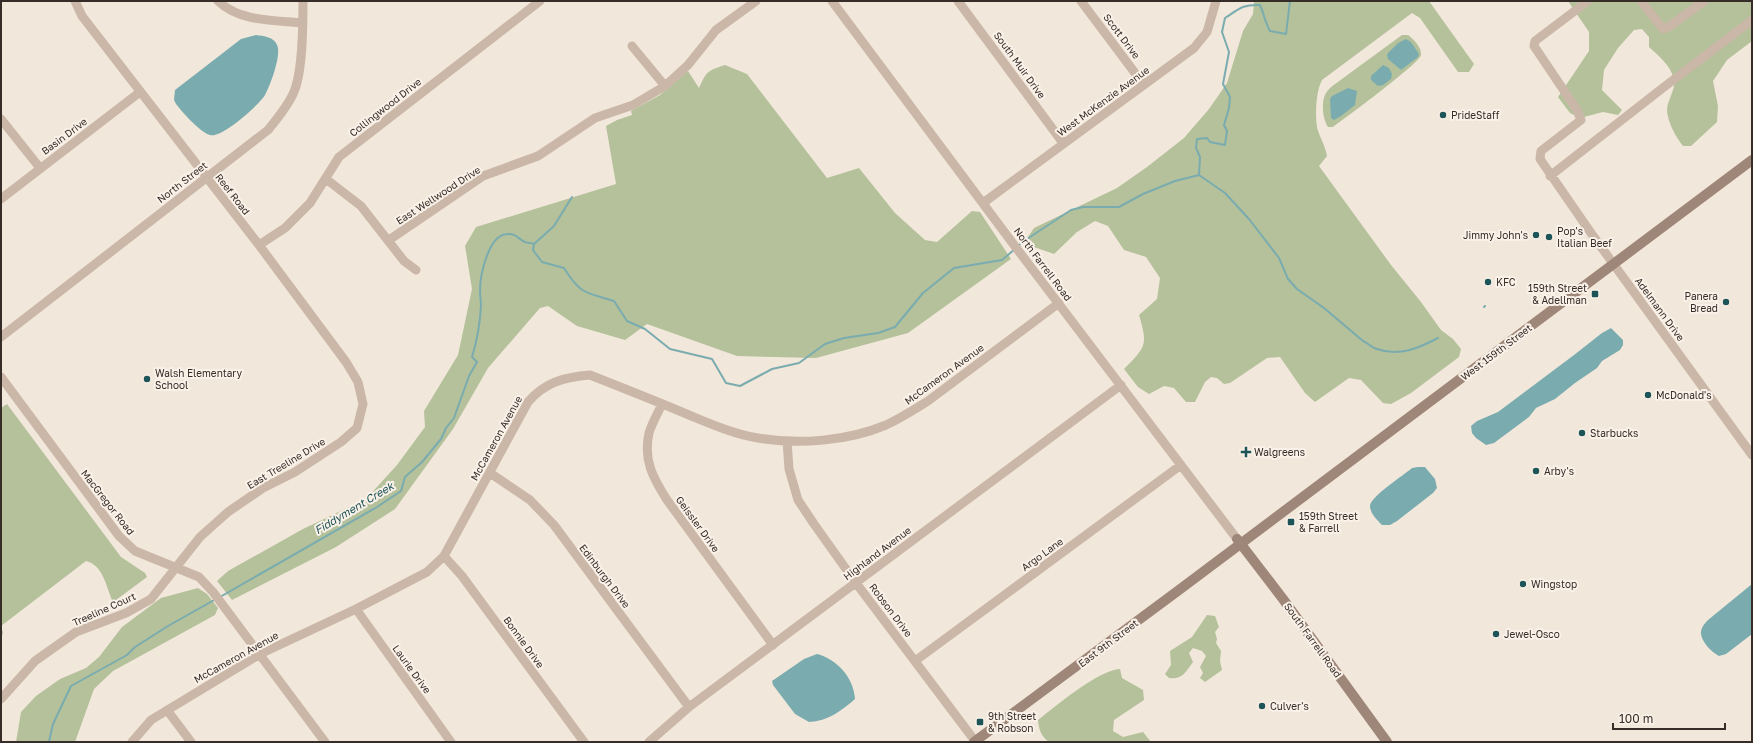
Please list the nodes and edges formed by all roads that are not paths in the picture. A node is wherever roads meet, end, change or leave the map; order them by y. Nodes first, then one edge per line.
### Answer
1 (75, 1) edge
2 (218, 1) edge
3 (304, 1) edge
4 (540, 1) edge
5 (832, 1) edge
6 (958, 1) edge
7 (1081, 1) edge
8 (1216, 1) edge
9 (1588, 1) edge
10 (1641, 1) edge
11 (1704, 1) edge
12 (751, 2) edge
13 (1752, 20) edge
14 (303, 23) junction
15 (632, 46) dead end
16 (1144, 85) junction
17 (665, 86) junction
18 (140, 92) junction
19 (1, 119) edge
20 (1063, 143) junction
21 (1752, 160) edge
22 (40, 168) junction
23 (1550, 176) junction
24 (206, 177) junction
25 (326, 179) junction
26 (1, 199) edge
27 (983, 203) junction
28 (389, 240) junction
29 (259, 245) junction
30 (1614, 264) junction
31 (416, 270) dead end
32 (1059, 303) junction
33 (1, 337) edge
34 (346, 362) joint
35 (2, 379) edge
36 (1121, 386) junction
37 (662, 404) junction
38 (787, 441) junction
39 (1752, 455) edge
40 (1181, 465) junction
41 (490, 473) junction
42 (1239, 541) junction
43 (444, 556) junction
44 (177, 568) junction
45 (856, 583) junction
46 (356, 609) junction
47 (773, 645) junction
48 (260, 654) junction
49 (915, 661) junction
50 (1, 699) edge
51 (689, 707) junction
52 (167, 710) junction
53 (132, 742) edge
54 (191, 742) edge
55 (325, 742) edge
56 (451, 742) edge
57 (584, 742) edge
58 (649, 742) edge
59 (975, 742) edge
60 (1387, 742) edge

1 - 18 street, Reef Road
2 - 14 street
3 - 14 street, North Street
4 - 25 street, Collingwood Drive
5 - 27 street, North Farrell Road
6 - 20 street, South Muir Drive
7 - 16 street, Scott Drive
8 - 16 street, West McKenzie Avenue
9 - 23 street, Adelmann Drive
10 - 11 street
12 - 17 street, East Wellwood Drive
13 - 23 street
14 - 24 street, North Street
15 - 17 street
16 - 20 street, West McKenzie Avenue
17 - 28 street, East Wellwood Drive
18 - 22 street, Basin Drive
18 - 24 street, Reef Road
19 - 22 street
20 - 27 street, West McKenzie Avenue
21 - 30 main road, West 159th Street
22 - 26 street, Basin Drive
23 - 30 street, Adelmann Drive
24 - 29 street, Reef Road
24 - 33 street, North Street
25 - 28 street
25 - 29 street, Collingwood Drive
27 - 32 street, North Farrell Road
28 - 31 street
29 - 34 street, Reef Road
30 - 39 street, Adelmann Drive
30 - 42 main road, West 159th Street
32 - 36 street, North Farrell Road
32 - 38 street, McCameron Avenue
34 - 44 street, East Treeline Drive
35 - 44 street, MacGregor Road
36 - 40 street, North Farrell Road
36 - 45 street, Highland Avenue
37 - 38 street, McCameron Avenue
37 - 41 street, McCameron Avenue
37 - 47 street, Geissler Drive
38 - 45 street, Robson Drive
40 - 42 street, North Farrell Road
40 - 49 street, Argo Lane
41 - 43 street, McCameron Avenue
41 - 51 street, Edinburgh Drive
42 - 59 main road, East 9th Street
42 - 60 main road, South Farrell Road
43 - 46 street, McCameron Avenue
43 - 57 street, Bonnie Drive
44 - 48 street, MacGregor Road
44 - 50 street, Treeline Court
45 - 47 street, Highland Avenue
45 - 49 street, Robson Drive
46 - 48 street, McCameron Avenue
46 - 56 street, Laurie Drive
47 - 51 street, Highland Avenue
48 - 52 street, McCameron Avenue
48 - 55 street, MacGregor Road
49 - 59 street, Robson Drive
51 - 58 street, Highland Avenue
52 - 53 street, McCameron Avenue
52 - 54 street

